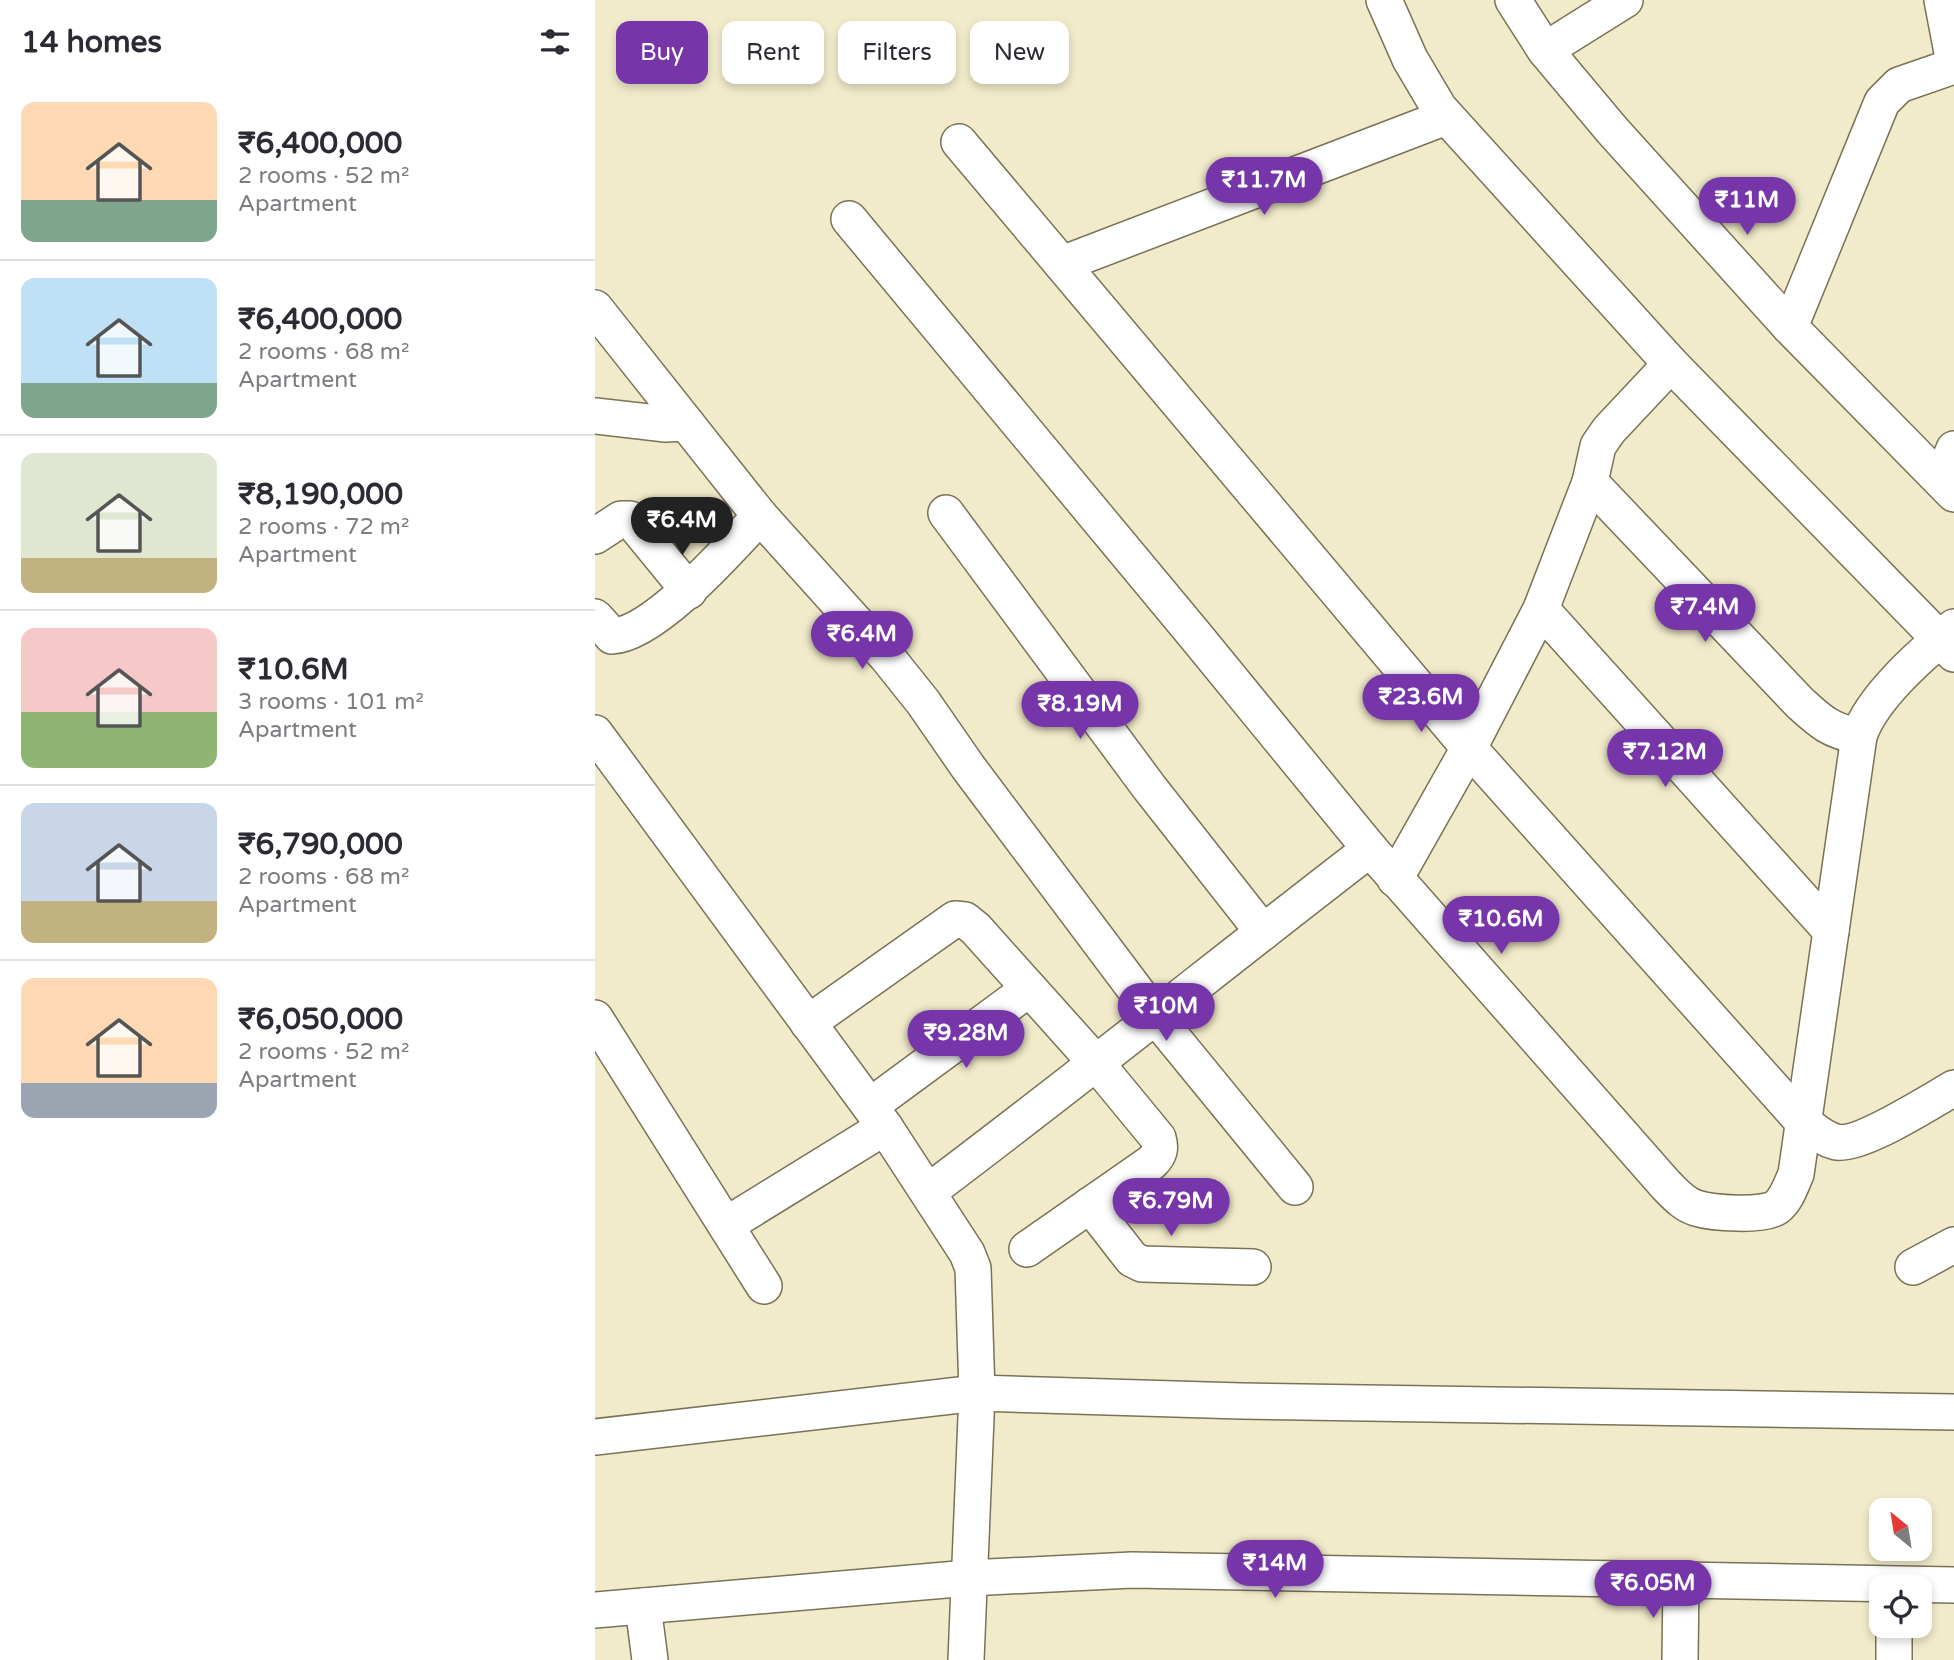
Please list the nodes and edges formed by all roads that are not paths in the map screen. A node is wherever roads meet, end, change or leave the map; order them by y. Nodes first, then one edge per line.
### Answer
1 (1384, 0) edge
2 (1513, 0) edge
3 (1625, 0) edge
4 (1942, 0) edge
5 (1545, 50) junction
6 (1954, 64) edge
7 (1446, 117) junction
8 (958, 142) dead end
9 (849, 219) dead end
10 (1062, 264) junction
11 (595, 307) edge
12 (1790, 327) junction
13 (1671, 364) junction
14 (595, 416) edge
15 (686, 423) junction
16 (1950, 474) edge
17 (1590, 482) junction
18 (947, 513) dead end
19 (760, 516) junction
20 (595, 536) edge
21 (689, 591) junction
22 (1541, 609) junction
23 (595, 617) edge
24 (1949, 640) edge
25 (595, 733) edge
26 (1859, 736) junction
27 (1469, 747) junction
28 (1370, 849) junction
29 (1395, 878) junction
30 (1831, 931) junction
31 (1263, 932) junction
32 (1030, 989) junction
33 (1155, 1016) junction
34 (595, 1018) edge
35 (808, 1023) junction
36 (1097, 1064) junction
37 (1954, 1088) edge
38 (877, 1116) junction
39 (1803, 1122) junction
40 (1295, 1187) dead end
41 (928, 1192) junction
42 (1090, 1205) junction
43 (726, 1225) junction
44 (1954, 1245) edge
45 (1027, 1249) dead end
46 (1253, 1267) dead end
47 (1913, 1267) dead end
48 (764, 1286) dead end
49 (978, 1393) junction
50 (1954, 1412) edge
51 (595, 1437) edge
52 (969, 1578) junction
53 (1681, 1580) junction
54 (1869, 1585) edge
55 (1932, 1585) edge
56 (1954, 1585) edge
57 (643, 1606) junction
58 (595, 1611) edge
59 (1894, 1638) edge
60 (650, 1660) edge
61 (966, 1660) edge
62 (1680, 1660) edge
63 (1894, 1660) edge

1 - 7 street
2 - 5 street
3 - 5 street
4 - 6 street
5 - 12 street
6 - 12 street
7 - 10 street
7 - 13 street
8 - 10 street
9 - 28 street
10 - 27 street
11 - 15 street
12 - 16 street
13 - 17 street
13 - 24 street
14 - 15 street
15 - 19 street
17 - 22 street
17 - 26 street
18 - 31 street
19 - 21 street
19 - 33 street
20 - 21 street
21 - 23 street
22 - 27 street
22 - 30 street
24 - 26 street
25 - 35 street
26 - 30 street
27 - 29 street
27 - 39 street
28 - 29 street
28 - 31 street
29 - 39 street
30 - 39 street
31 - 33 street
32 - 35 street
32 - 36 street
32 - 38 street
33 - 36 street
33 - 40 street
34 - 43 street
35 - 38 street
36 - 41 street
36 - 42 street
37 - 39 street
38 - 41 street
38 - 43 street
41 - 49 street
42 - 45 street
42 - 46 street
43 - 48 street
44 - 47 street
49 - 50 street
49 - 51 street
49 - 52 street
52 - 53 street
52 - 57 street
52 - 61 street
53 - 54 street
53 - 62 street
55 - 56 street
57 - 58 street
57 - 60 street
59 - 63 street

